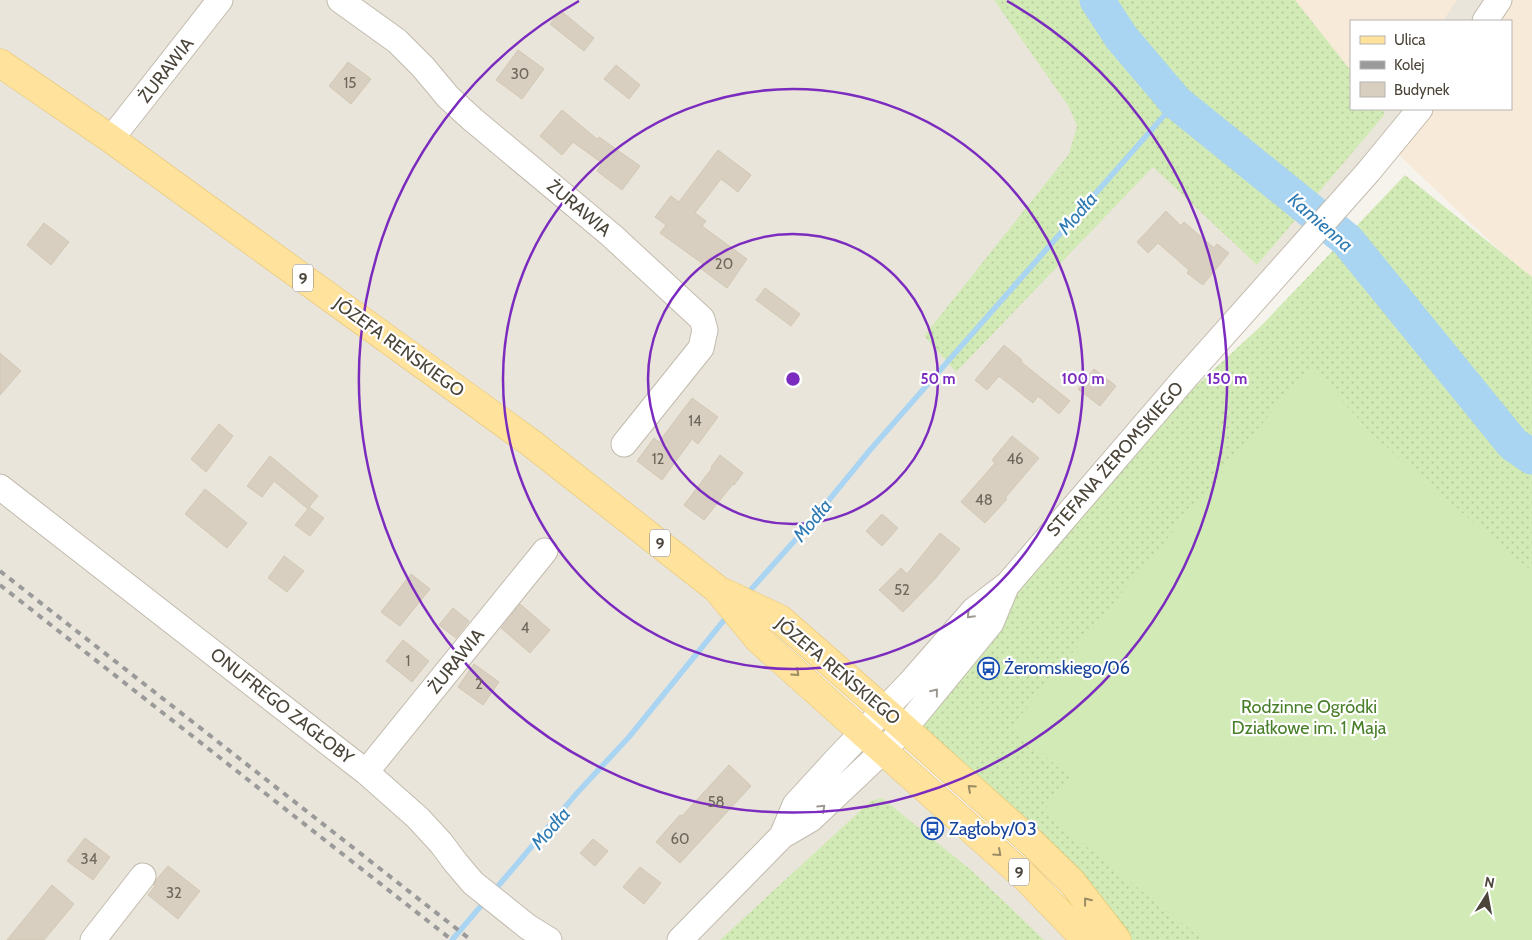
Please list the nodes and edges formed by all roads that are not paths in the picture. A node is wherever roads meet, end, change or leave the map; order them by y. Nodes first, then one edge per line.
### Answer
1 (220, 0) edge
2 (340, 0) edge
3 (1499, 0) edge
4 (1486, 20) edge
5 (0, 64) edge
6 (1419, 110) edge
7 (111, 139) junction
8 (624, 444) dead end
9 (0, 487) edge
10 (545, 551) dead end
11 (1008, 584) junction
12 (717, 589) junction
13 (884, 710) junction
14 (905, 728) junction
15 (863, 732) junction
16 (884, 750) junction
17 (366, 772) junction
18 (782, 836) junction
19 (143, 876) dead end
20 (93, 940) edge
21 (549, 940) edge
22 (680, 940) edge
23 (1086, 940) edge
24 (1117, 940) edge

1 - 7 street, ŻURAWIA
2 - 8 street, ŻURAWIA
3 - 4 street
5 - 7 main road, JÓZEFA REŃSKIEGO / 9
6 - 11 street, STEFANA ŻEROMSKIEGO
7 - 12 main road, JÓZEFA REŃSKIEGO / 9
9 - 17 street, ONUFREGO ZAGŁOBY
10 - 17 street, ŻURAWIA
11 -> 13 street, STEFANA ŻEROMSKIEGO
14 -> 11 street, STEFANA ŻEROMSKIEGO
12 - 13 main road, JÓZEFA REŃSKIEGO / 9
12 -> 15 main road, JÓZEFA REŃSKIEGO / 9
13 - 14 main road, JÓZEFA REŃSKIEGO / 9
13 - 15 street, STEFANA ŻEROMSKIEGO
14 - 16 street, STEFANA ŻEROMSKIEGO
24 -> 14 main road, 9
15 - 16 main road, JÓZEFA REŃSKIEGO / 9
15 - 18 street, STEFANA ŻEROMSKIEGO
18 -> 16 street, STEFANA ŻEROMSKIEGO
16 -> 23 main road, 9
17 - 21 street, ONUFREGO ZAGŁOBY
18 - 22 street, STEFANA ŻEROMSKIEGO
19 - 20 street

